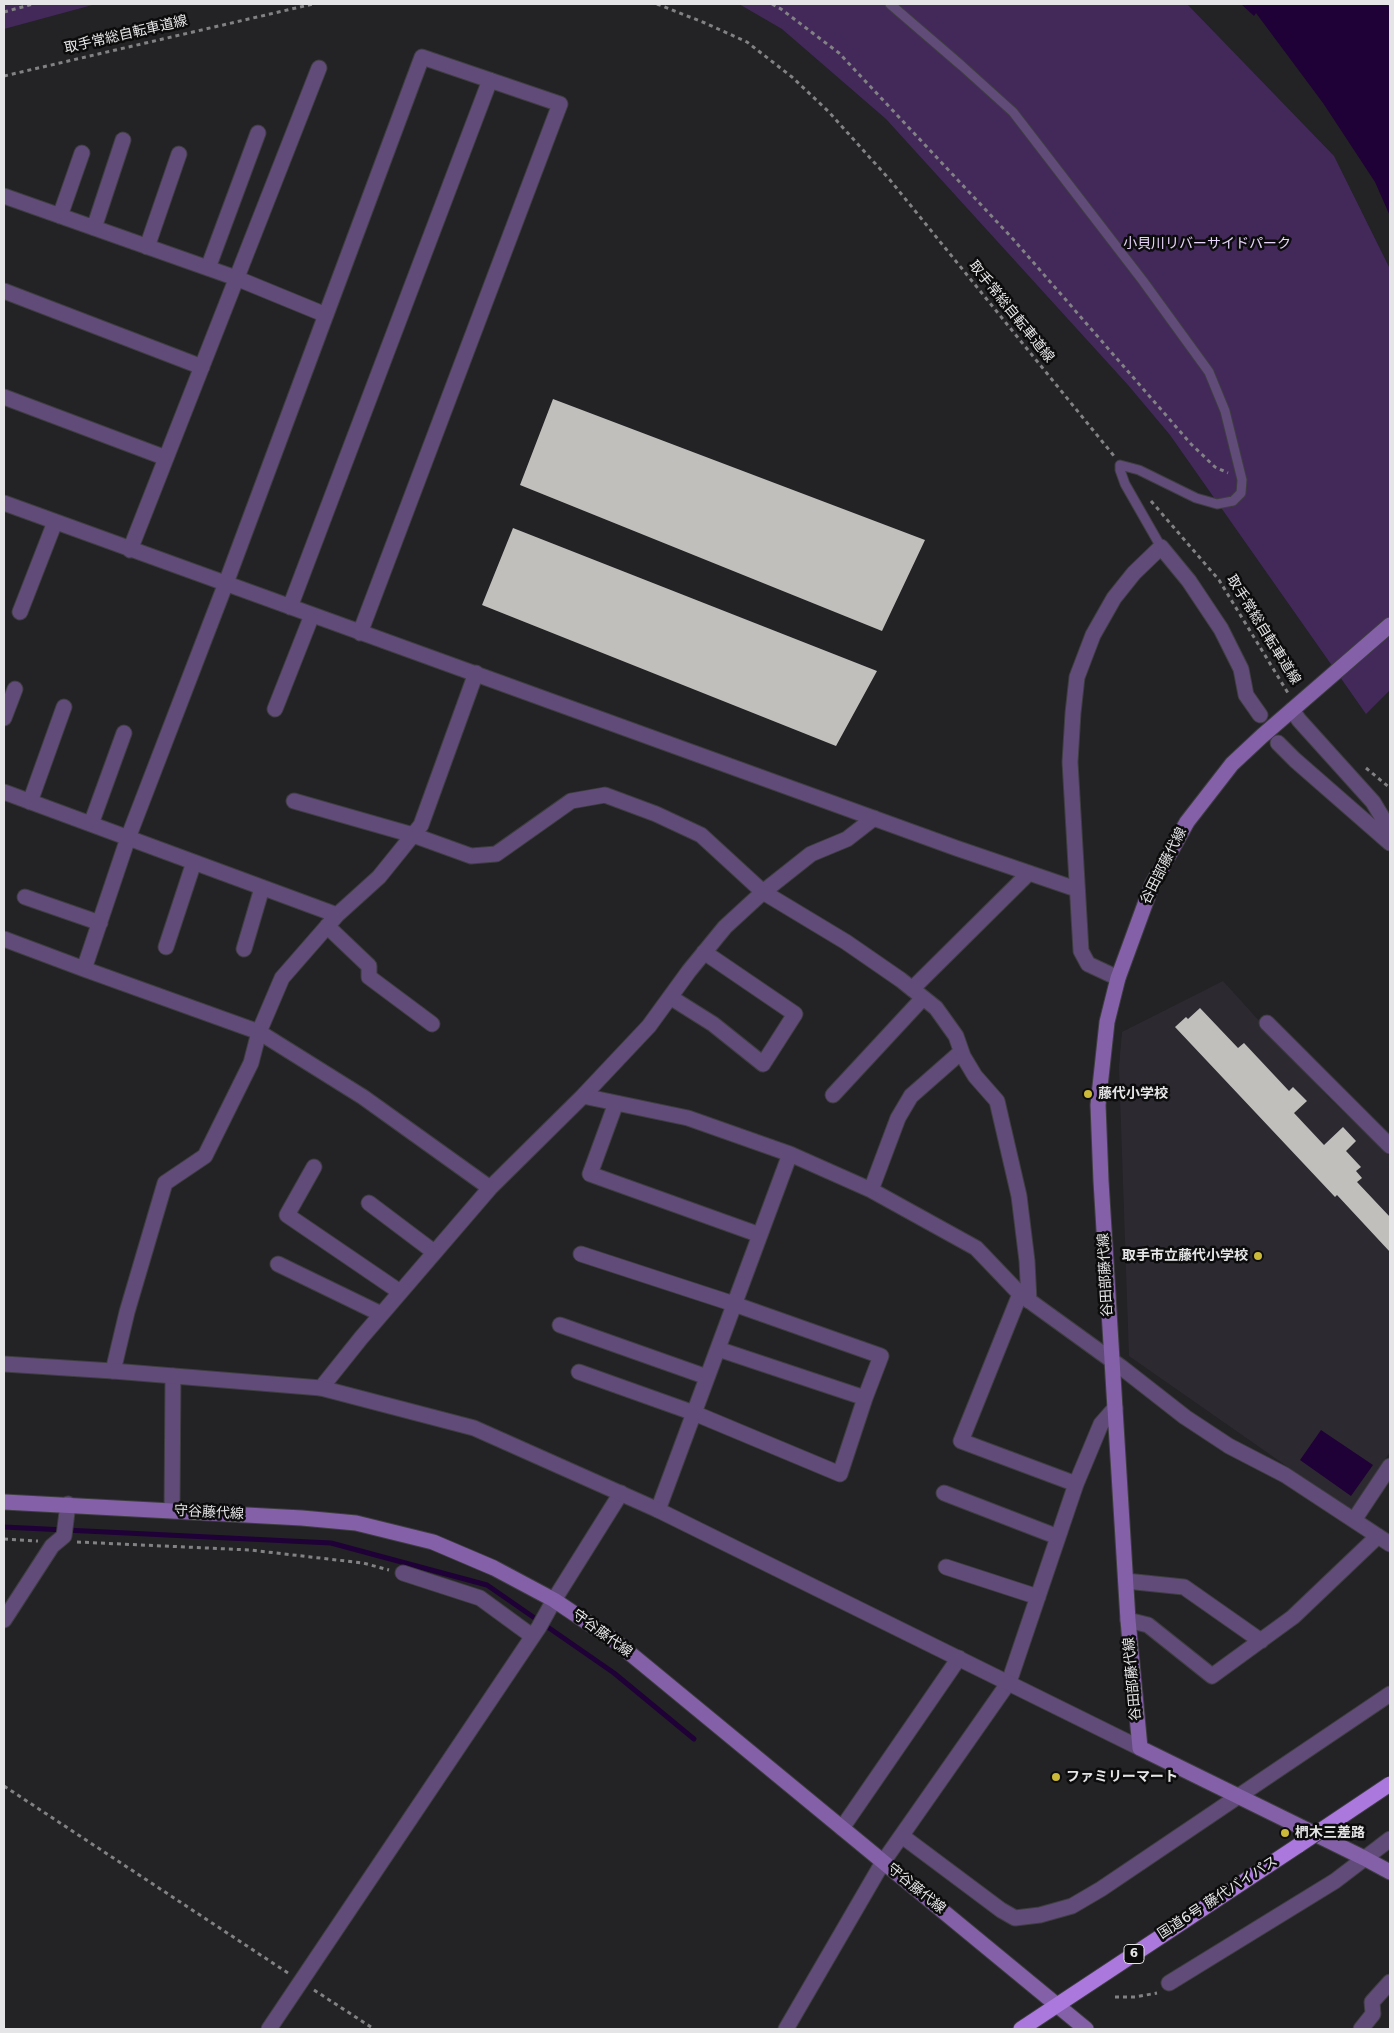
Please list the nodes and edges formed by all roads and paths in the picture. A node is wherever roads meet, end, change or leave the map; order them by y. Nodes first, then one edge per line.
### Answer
1 (33, 4) edge
2 (313, 4) edge
3 (658, 4) edge
4 (772, 4) edge
5 (890, 4) edge
6 (4, 12) edge
7 (319, 68) dead end
8 (4, 76) edge
9 (490, 80) junction
10 (258, 133) dead end
11 (123, 140) dead end
12 (82, 153) dead end
13 (180, 154) dead end
14 (4, 196) edge
15 (60, 216) junction
16 (94, 228) junction
17 (147, 246) junction
18 (208, 268) junction
19 (236, 278) junction
20 (4, 291) edge
21 (326, 316) junction
22 (202, 367) junction
23 (4, 396) edge
24 (166, 458) junction
25 (1120, 465) junction
26 (1242, 480) junction
27 (1145, 494) dead end
28 (4, 503) edge
29 (55, 522) junction
30 (1161, 547) junction
31 (130, 550) junction
32 (226, 583) junction
33 (290, 607) junction
34 (20, 612) dead end
35 (312, 615) junction
36 (1390, 625) edge
37 (360, 633) junction
38 (476, 673) junction
39 (15, 690) dead end
40 (1291, 703) junction
41 (64, 707) dead end
42 (275, 709) dead end
43 (1260, 715) dead end
44 (4, 718) edge
45 (124, 733) dead end
46 (1278, 743) dead end
47 (4, 792) edge
48 (294, 801) dead end
49 (30, 802) junction
50 (874, 818) junction
51 (91, 824) junction
52 (1390, 830) edge
53 (413, 835) junction
54 (128, 838) junction
55 (1390, 843) edge
56 (194, 862) junction
57 (1028, 874) junction
58 (262, 888) junction
59 (1076, 889) junction
60 (763, 892) junction
61 (25, 897) dead end
62 (332, 921) junction
63 (100, 923) junction
64 (4, 939) edge
65 (166, 947) dead end
66 (244, 949) dead end
67 (704, 952) junction
68 (84, 969) junction
69 (1118, 978) junction
70 (918, 993) junction
71 (670, 997) junction
72 (432, 1024) dead end
73 (1268, 1024) dead end
74 (259, 1032) junction
75 (961, 1052) junction
76 (833, 1095) dead end
77 (582, 1096) junction
78 (616, 1103) junction
79 (1390, 1146) edge
80 (790, 1154) junction
81 (314, 1167) dead end
82 (490, 1188) junction
83 (871, 1190) junction
84 (369, 1203) dead end
85 (760, 1235) junction
86 (434, 1252) junction
87 (581, 1254) dead end
88 (278, 1264) dead end
89 (400, 1292) junction
90 (1024, 1297) junction
91 (734, 1304) junction
92 (381, 1314) junction
93 (560, 1325) dead end
94 (718, 1349) junction
95 (1112, 1360) junction
96 (4, 1364) edge
97 (113, 1371) junction
98 (578, 1372) dead end
99 (173, 1376) junction
100 (707, 1377) junction
101 (321, 1388) junction
102 (865, 1398) junction
103 (1115, 1408) junction
104 (694, 1413) junction
105 (1390, 1466) edge
106 (1076, 1484) junction
107 (621, 1493) junction
108 (944, 1493) dead end
109 (4, 1502) edge
110 (68, 1504) junction
111 (172, 1510) junction
112 (658, 1510) junction
113 (1354, 1520) junction
114 (1058, 1537) junction
115 (4, 1539) edge
116 (1384, 1540) edge
117 (58, 1541) junction
118 (946, 1567) dead end
119 (402, 1573) joint
120 (1126, 1581) junction
121 (1038, 1597) junction
122 (554, 1600) junction
123 (4, 1620) edge
124 (1128, 1620) junction
125 (532, 1636) junction
126 (1261, 1641) junction
127 (959, 1658) junction
128 (1009, 1682) junction
129 (1390, 1694) edge
130 (1140, 1748) junction
131 (1390, 1784) edge
132 (4, 1786) edge
133 (1240, 1797) junction
134 (842, 1828) junction
135 (902, 1836) junction
136 (1390, 1840) edge
137 (1364, 1858) junction
138 (883, 1862) junction
139 (1390, 1872) edge
140 (301, 1981) junction
141 (1390, 1982) edge
142 (1165, 1988) joint
143 (1115, 1997) dead end
144 (1057, 2005) junction
145 (269, 2029) edge
146 (374, 2029) edge
147 (786, 2029) edge
148 (1021, 2029) edge
149 (1086, 2029) edge
150 (1361, 2029) edge

1 - 6 path
2 - 8 path, 取手常総自転車道線
3 - 25 path, 取手常総自転車道線
4 - 26 path
5 - 26 lane
7 - 19 street
9 - 21 street
9 - 33 street
9 - 37 street
10 - 18 street
11 - 16 street
12 - 15 street
13 - 17 street
14 - 15 street
15 - 16 street
16 - 17 street
17 - 18 street
18 - 19 street
19 - 21 street
19 - 22 street
20 - 22 street
21 - 32 street
22 - 24 street
23 - 24 street
24 - 31 street
25 - 26 lane
25 - 30 lane
27 - 40 path, 取手常総自転車道線
28 - 29 street
29 - 31 street
29 - 34 street
30 - 43 street
30 - 59 street
31 - 32 street
32 - 33 street
32 - 54 street
33 - 35 street
35 - 37 street
35 - 42 street
36 - 40 main road, 谷田部藤代線
37 - 38 street
38 - 50 street
38 - 53 street
39 - 44 street
40 - 52 street
40 - 69 main road, 谷田部藤代線
41 - 49 street
45 - 51 street
46 - 55 street
47 - 49 street
48 - 53 street
49 - 51 street
50 - 57 street
50 - 60 street
51 - 54 street
53 - 60 street
53 - 62 street
54 - 56 street
54 - 63 street
56 - 58 street
56 - 65 street
57 - 59 street
57 - 70 street
58 - 62 street
58 - 66 street
59 - 69 street
60 - 67 street
60 - 70 street
61 - 63 street
62 - 72 street
62 - 74 street
63 - 68 street
64 - 68 street
67 - 71 street
67 - 71 street
68 - 74 street
69 - 95 main road, 谷田部藤代線
70 - 75 street
70 - 76 street
71 - 77 street
73 - 79 street
74 - 82 street
74 - 97 street
75 - 83 street
75 - 90 street
77 - 78 street
77 - 82 street
78 - 80 street
78 - 85 street
80 - 83 street
80 - 85 street
81 - 89 street
82 - 86 street
83 - 90 street
84 - 86 street
85 - 91 street
86 - 89 street
87 - 91 street
88 - 92 street
89 - 92 street
90 - 95 street
90 - 106 street
91 - 94 street
91 - 102 street
92 - 101 street
93 - 100 street
94 - 100 street
94 - 102 street
95 - 103 main road, 谷田部藤代線
95 - 113 street
96 - 97 street
97 - 99 street
98 - 104 street
99 - 101 street
99 - 111 street
100 - 104 street
101 - 107 street
102 - 104 street
103 - 106 street
103 - 120 main road, 谷田部藤代線
104 - 112 street
105 - 113 street
106 - 114 street
107 - 112 street
107 - 122 street
108 - 114 street
109 - 110 main road, 守谷藤代線
110 - 111 main road, 守谷藤代線
110 - 117 street
111 - 122 main road, 守谷藤代線
112 - 127 street
113 - 116 street
114 - 121 street
115 - 117 path
116 - 126 street
117 - 119 path
117 - 123 street
118 - 121 street
119 - 125 street
120 - 124 main road, 谷田部藤代線
120 - 126 street
121 - 128 street
122 - 125 street
122 - 134 main road, 守谷藤代線
124 - 126 street
124 - 130 main road, 谷田部藤代線
125 - 140 street
127 - 128 street
127 - 134 street
128 - 130 street
128 - 135 street
129 - 133 street
130 - 133 main road
131 - 144 highway, 国道6号 藤代バイパス / 6, bridge
132 - 140 path
133 - 135 street
133 - 137 main road
134 - 138 main road, 守谷藤代線
135 - 138 street
136 - 137 street
137 - 139 main road
137 - 142 street
138 - 144 main road, 守谷藤代線
138 - 147 street
140 - 145 street
140 - 146 path
141 - 150 street
142 - 143 path
144 - 148 highway, 国道6号 藤代バイパス / 6
144 - 149 main road, 守谷藤代線

